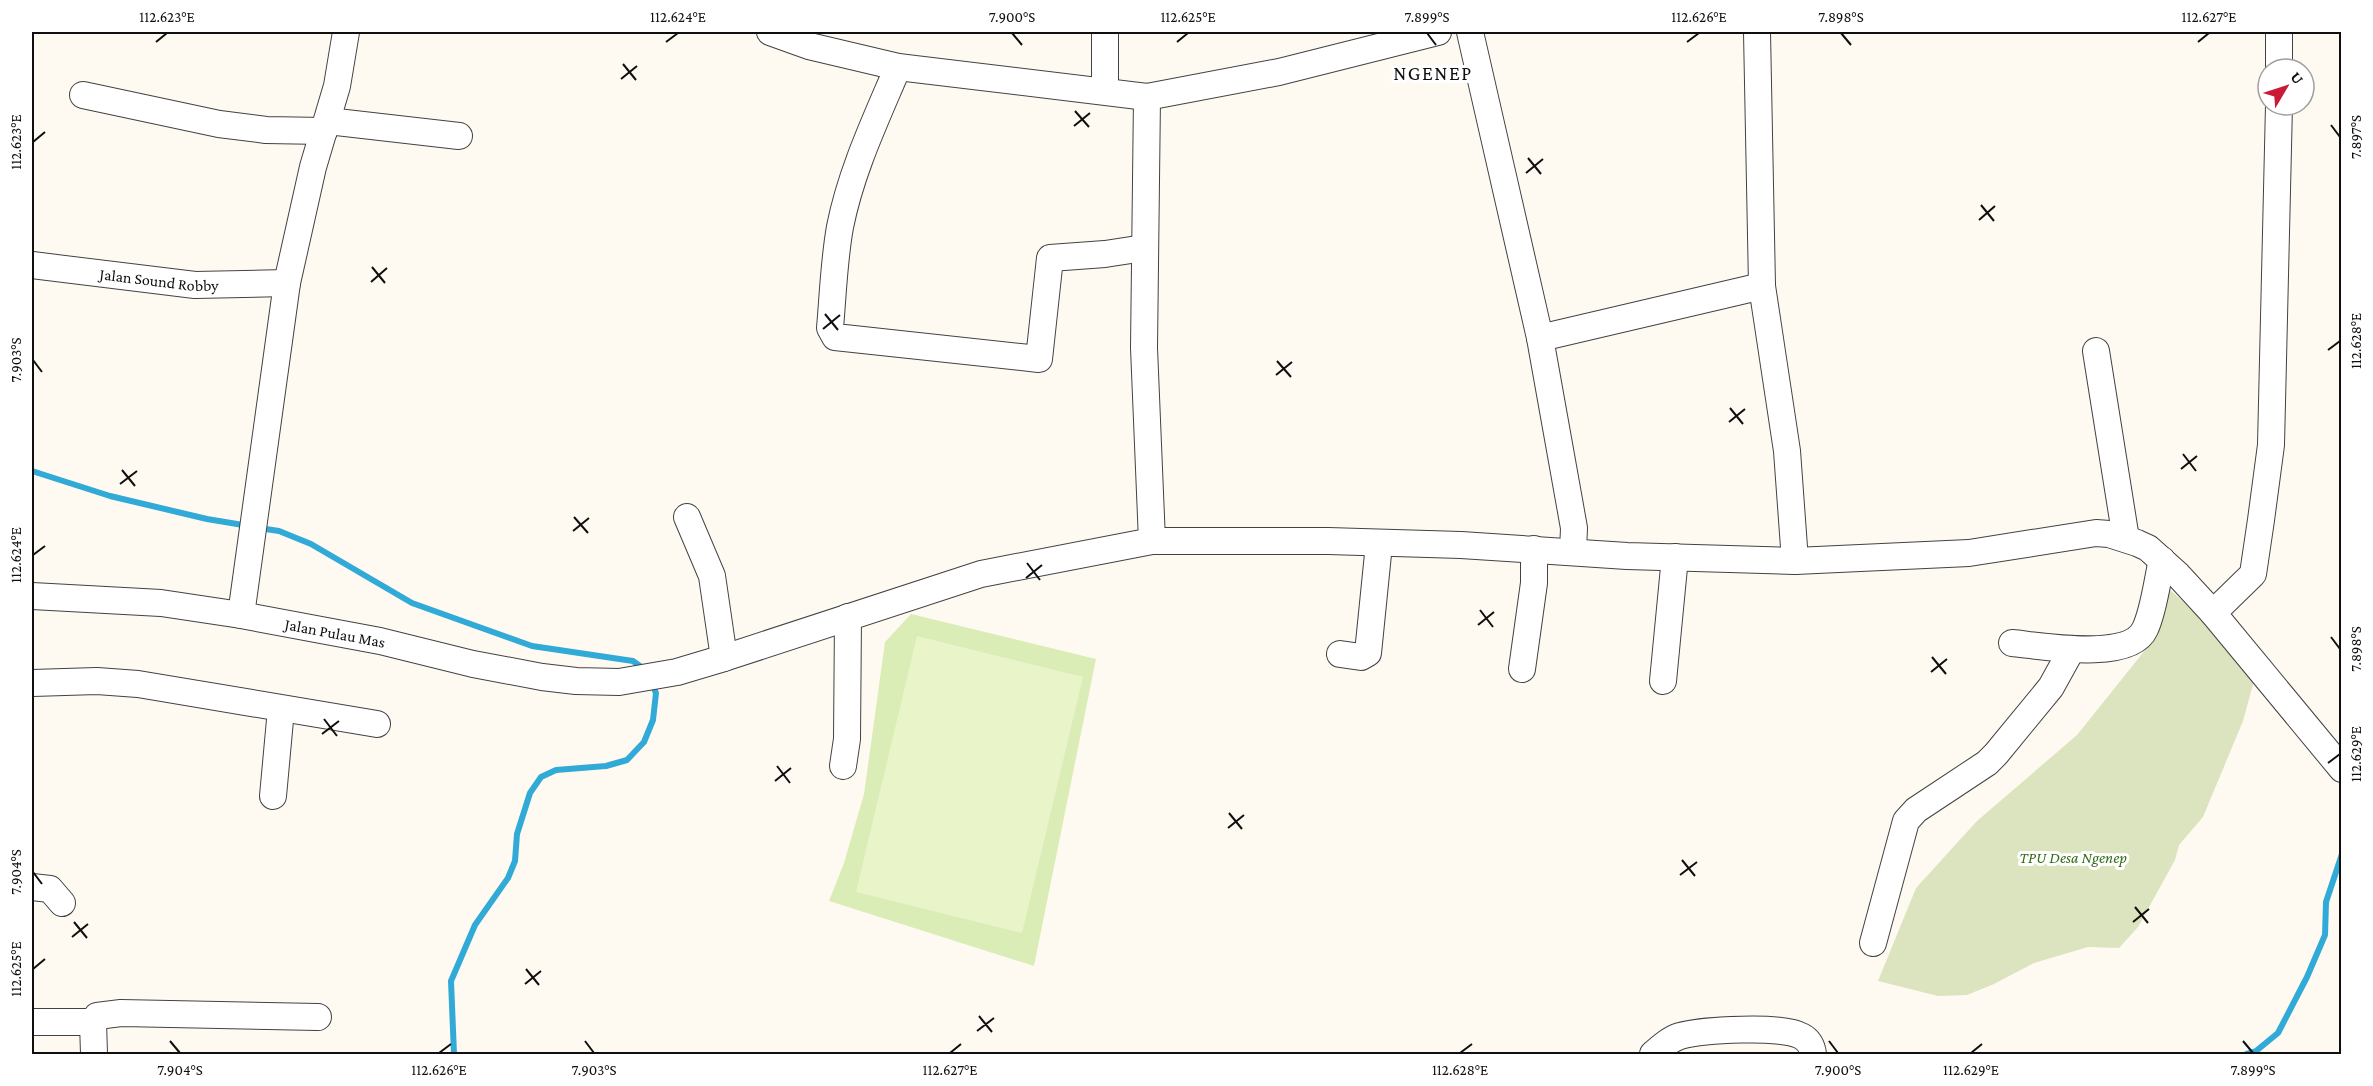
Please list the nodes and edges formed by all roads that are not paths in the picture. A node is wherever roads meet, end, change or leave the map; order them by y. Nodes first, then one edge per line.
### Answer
1 (346, 32) edge
2 (770, 32) edge
3 (1105, 32) edge
4 (1438, 32) edge
5 (1470, 32) edge
6 (1757, 32) edge
7 (2279, 32) edge
8 (2279, 57) edge
9 (898, 67) junction
10 (1106, 91) junction
11 (83, 95) dead end
12 (1147, 97) junction
13 (2279, 117) edge
14 (326, 126) junction
15 (459, 136) dead end
16 (1144, 248) junction
17 (32, 265) edge
18 (286, 283) junction
19 (1762, 286) junction
20 (1540, 338) junction
21 (2096, 351) dead end
22 (687, 517) dead end
23 (2126, 539) junction
24 (1152, 541) junction
25 (1379, 544) junction
26 (1534, 549) junction
27 (1573, 551) junction
28 (1675, 557) junction
29 (2162, 560) junction
30 (1795, 561) junction
31 (32, 596) edge
32 (2213, 613) junction
33 (241, 615) junction
34 (848, 617) junction
35 (2012, 644) dead end
36 (2072, 649) junction
37 (1340, 654) dead end
38 (724, 658) junction
39 (1522, 669) dead end
40 (1663, 681) dead end
41 (32, 682) edge
42 (281, 709) junction
43 (377, 724) dead end
44 (843, 766) dead end
45 (2342, 770) edge
46 (273, 796) dead end
47 (32, 887) edge
48 (63, 903) dead end
49 (1874, 942) dead end
50 (318, 1017) dead end
51 (32, 1022) edge
52 (93, 1022) junction
53 (94, 1054) edge
54 (1655, 1054) edge
55 (1813, 1054) edge

1 - 14 street
2 - 9 street
3 - 10 street
4 - 12 street
5 - 20 street
6 - 19 street
7 - 8 street
9 - 10 street
9 - 16 street
10 - 12 street
11 - 14 street
12 - 16 street
13 - 32 street
14 - 15 street
14 - 18 street
16 - 24 street
17 - 18 street, Jalan Sound Robby
18 - 33 street
19 - 20 street
19 - 30 street
20 - 27 street
21 - 23 street
22 - 38 street
23 - 29 street, Jalan Pulau Mas
23 - 30 street, Jalan Pulau Mas
24 - 25 street, Jalan Pulau Mas
24 - 34 street, Jalan Pulau Mas
25 - 26 street, Jalan Pulau Mas
25 - 37 street
26 - 27 street, Jalan Pulau Mas
26 - 39 street
27 - 28 street, Jalan Pulau Mas
28 - 30 street, Jalan Pulau Mas
28 - 40 street
29 - 32 street, Jalan Pulau Mas
29 - 36 street
31 - 33 street, Jalan Pulau Mas
32 - 45 street, Jalan Pulau Mas
33 - 38 street, Jalan Pulau Mas
34 - 38 street, Jalan Pulau Mas
34 - 44 street
35 - 36 street
36 - 49 street
41 - 42 street
42 - 43 street
42 - 46 street
47 - 48 street
50 - 52 street
51 - 52 street
52 - 53 street
54 - 55 street

